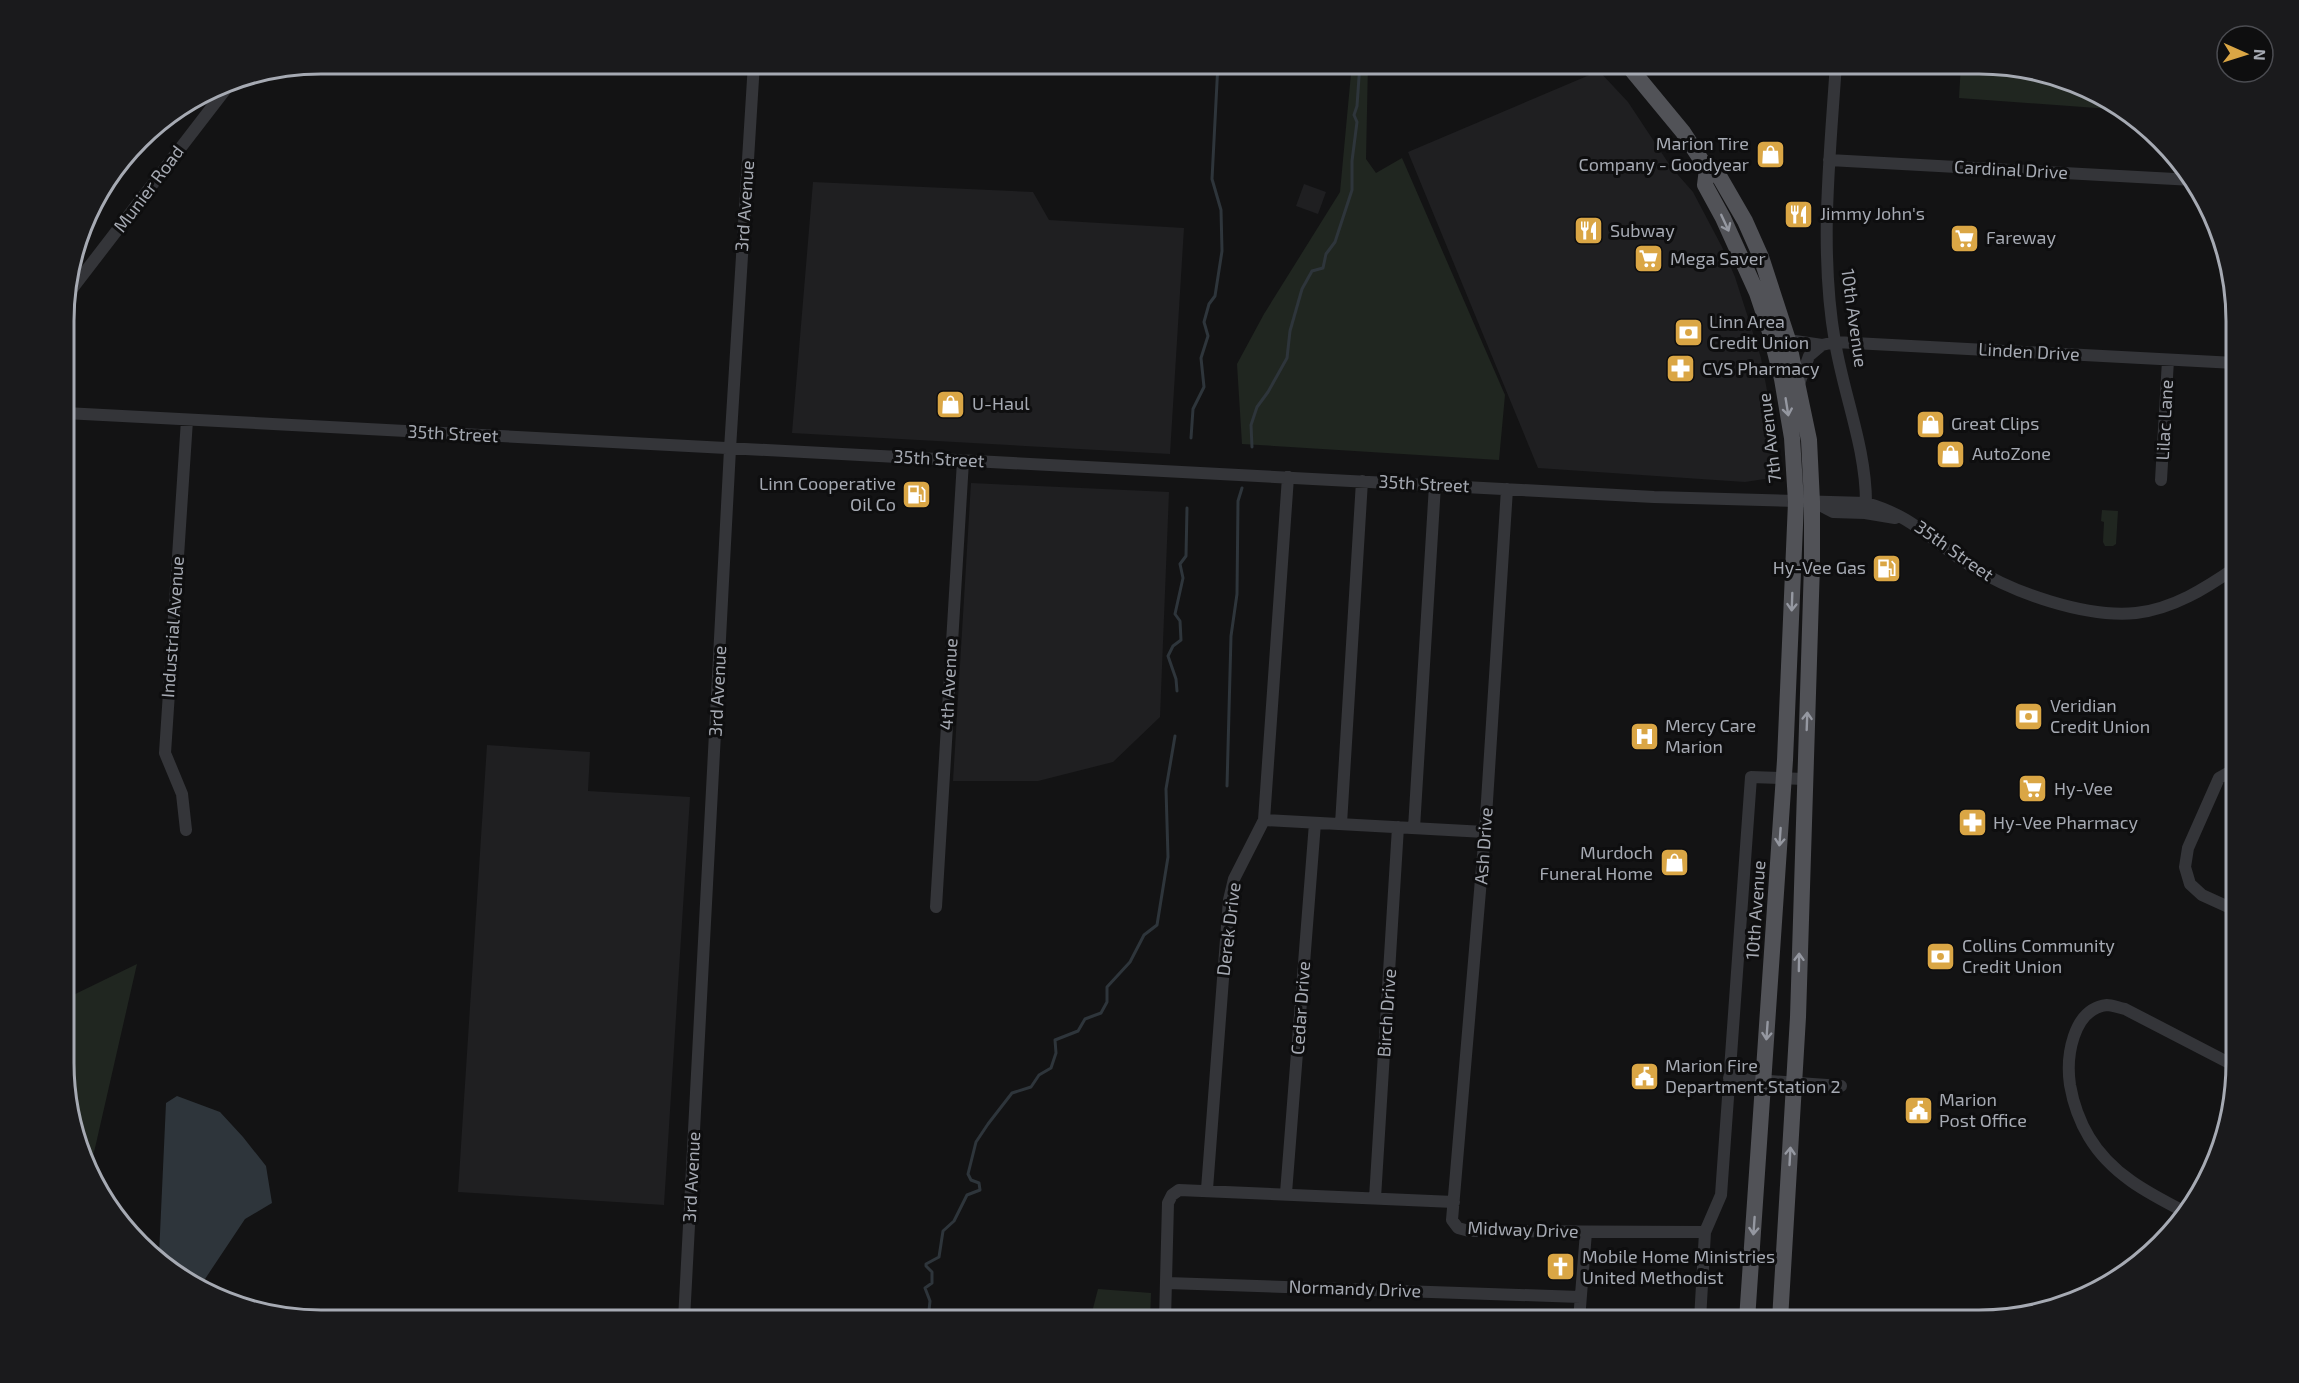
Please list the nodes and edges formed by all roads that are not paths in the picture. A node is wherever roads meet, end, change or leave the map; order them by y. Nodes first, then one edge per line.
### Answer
1 (753, 74) edge
2 (1635, 74) edge
3 (1835, 74) edge
4 (222, 94) edge
5 (1829, 160) junction
6 (1707, 169) junction
7 (2181, 179) edge
8 (77, 283) edge
9 (1788, 339) junction
10 (1829, 343) junction
11 (2168, 360) junction
12 (2226, 363) edge
13 (1798, 384) junction
14 (74, 414) edge
15 (187, 420) junction
16 (730, 448) junction
17 (963, 461) junction
18 (1288, 477) junction
19 (2161, 480) dead end
20 (1362, 481) junction
21 (1435, 485) junction
22 (1507, 489) junction
23 (1804, 502) junction
24 (1866, 503) junction
25 (1909, 520) junction
26 (2226, 573) edge
27 (2226, 774) edge
28 (1784, 778) junction
29 (1804, 779) junction
30 (1264, 820) junction
31 (1315, 823) junction
32 (1341, 824) junction
33 (1398, 827) junction
34 (1414, 828) junction
35 (186, 830) dead end
36 (1485, 832) junction
37 (2226, 906) edge
38 (936, 907) dead end
39 (2226, 1061) edge
40 (1729, 1078) junction
41 (1764, 1080) junction
42 (1794, 1082) junction
43 (1841, 1086) dead end
44 (1207, 1189) junction
45 (1286, 1193) junction
46 (1375, 1198) junction
47 (1454, 1202) junction
48 (2178, 1208) edge
49 (1586, 1232) junction
50 (1706, 1232) junction
51 (1167, 1283) junction
52 (1580, 1297) junction
53 (685, 1310) edge
54 (1166, 1310) edge
55 (1579, 1310) edge
56 (1701, 1310) edge
57 (1748, 1310) edge
58 (1781, 1310) edge

1 - 16 street, 3rd Avenue
2 - 6 main road, 7th Avenue
3 - 5 street, 10th Avenue
4 - 8 street, Munier Road
5 - 7 street, Cardinal Drive
5 - 10 street, 10th Avenue
6 - 9 main road, 7th Avenue
6 -> 23 main road, 7th Avenue
9 - 10 street, Linden Drive
9 - 13 main road, 7th Avenue
10 - 11 street, Linden Drive
10 - 13 street
10 - 24 street, 10th Avenue
11 - 12 street, Linden Drive
11 - 19 street, Lilac Lane
13 - 23 main road, 7th Avenue
14 - 15 street, 35th Street
15 - 16 street, 35th Street
15 - 35 street, Industrial Avenue
16 - 17 street, 35th Street
16 - 53 street, 3rd Avenue
17 - 18 street, 35th Street
17 - 38 street, 4th Avenue
18 - 20 street, 35th Street
18 - 30 street, Derek Drive
20 - 21 street, 35th Street
20 - 32 street
21 - 22 street, 35th Street
21 - 34 street
22 - 23 street, 35th Street
22 - 36 street, Ash Drive
23 - 24 street, 35th Street
23 - 25 street, 35th Street
23 -> 28 main road, 10th Avenue
29 -> 23 main road
24 - 25 street, 35th Street
25 - 26 street, 35th Street
27 - 37 street
28 - 29 street
28 - 40 street
28 -> 41 main road, 10th Avenue
42 -> 29 main road
30 - 31 street
30 - 44 street, Derek Drive
31 - 32 street
31 - 45 street, Cedar Drive
32 - 33 street
33 - 34 street
33 - 46 street, Birch Drive
34 - 36 street
36 - 47 street, Ash Drive
39 - 48 street
40 - 41 street
40 - 50 street
41 - 42 street
41 -> 57 main road, 10th Avenue
42 - 43 street
58 -> 42 main road
44 - 45 street, Midway Drive
44 - 51 street
45 - 46 street, Midway Drive
46 - 47 street, Midway Drive
47 - 49 street, Midway Drive
49 - 50 street, Midway Drive
49 - 52 street
50 - 56 street
51 - 52 street, Normandy Drive
51 - 54 street
52 - 55 street

